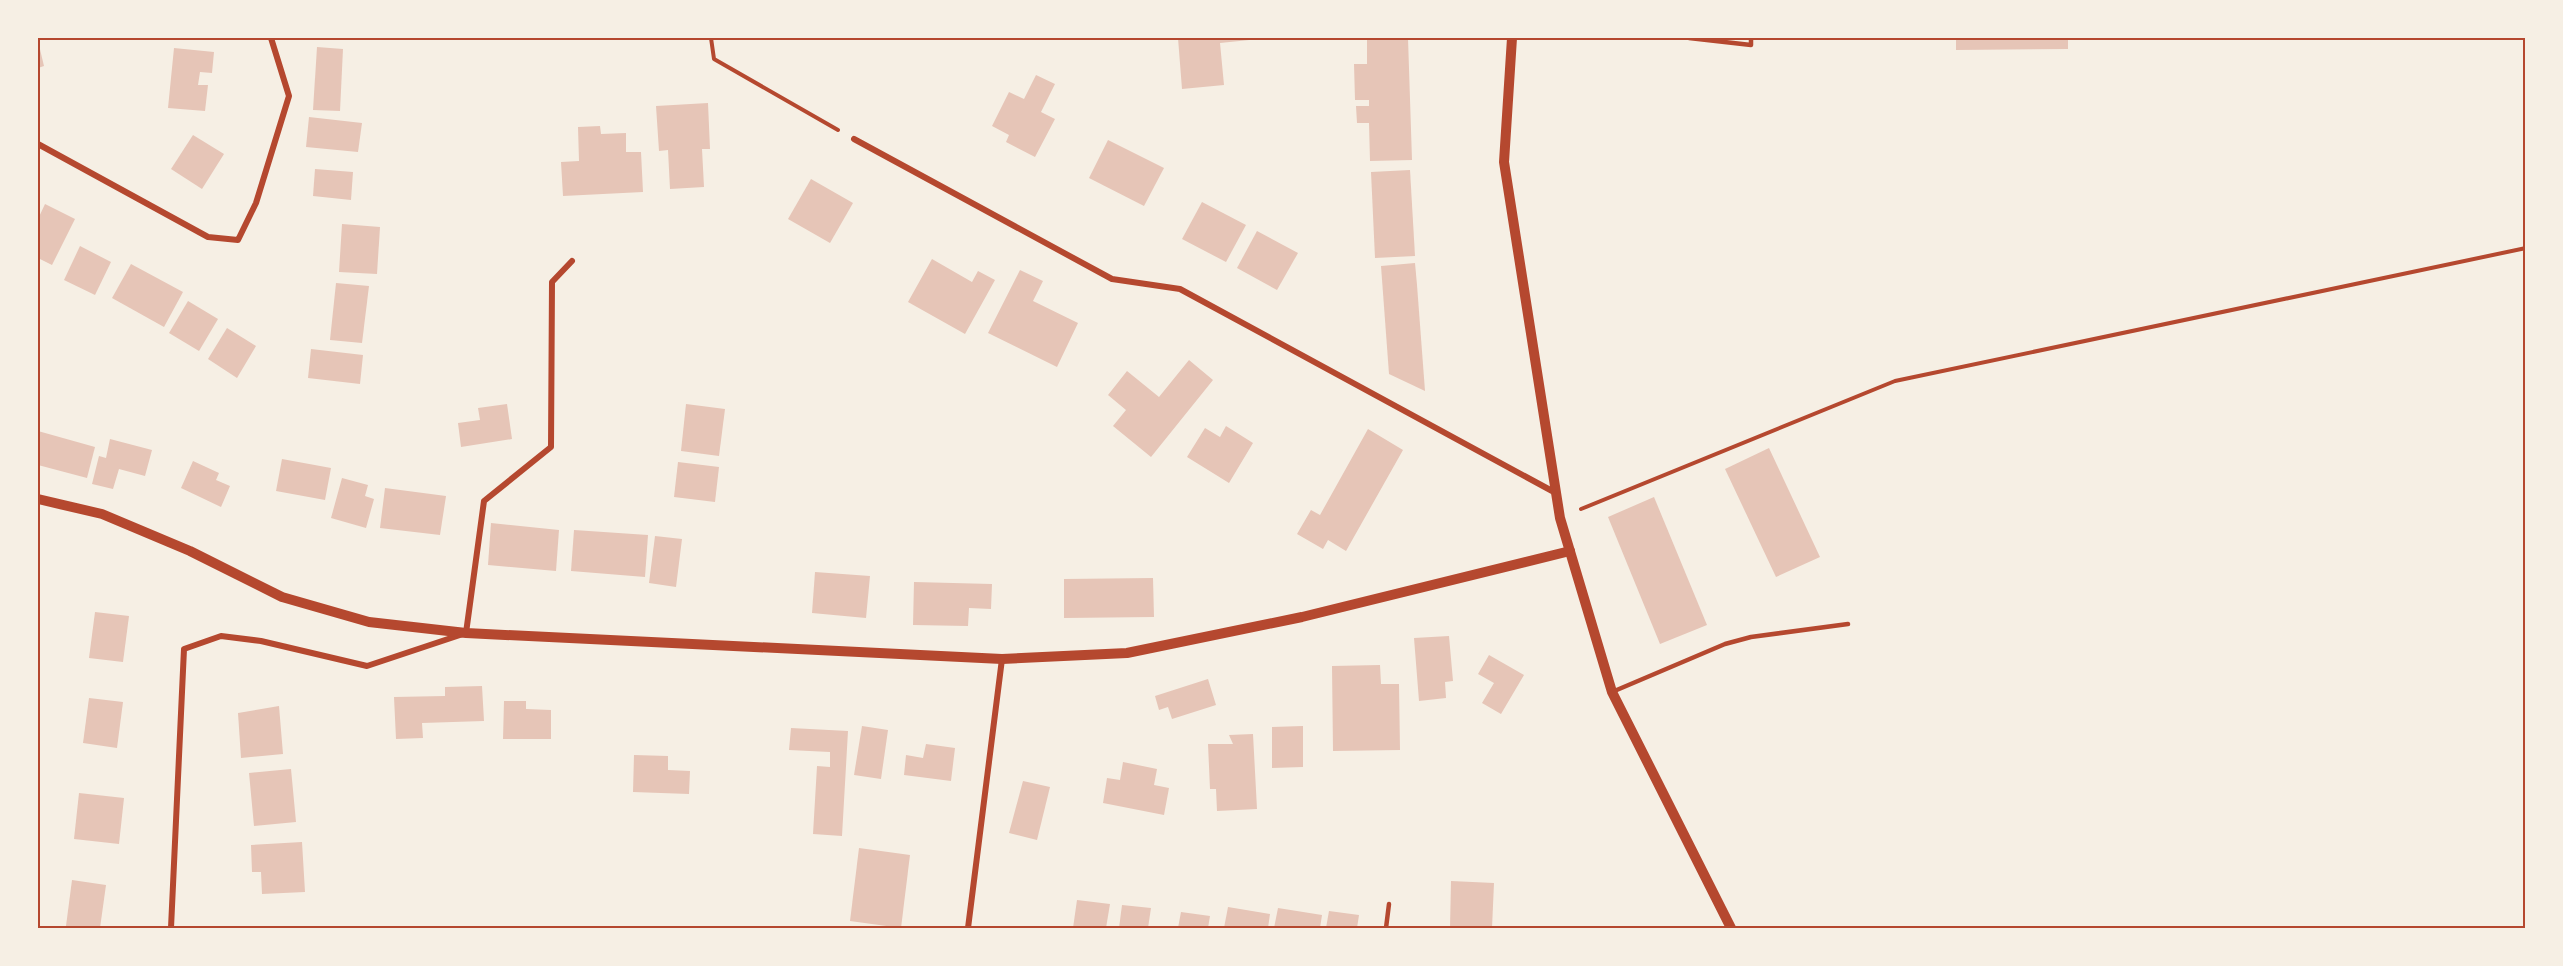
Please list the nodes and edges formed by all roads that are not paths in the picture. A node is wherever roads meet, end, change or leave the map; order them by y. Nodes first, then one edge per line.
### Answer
1 (271, 38) edge
2 (1512, 38) edge
3 (1689, 38) edge
4 (1751, 38) edge
5 (855, 139) road end
6 (38, 144) edge
7 (572, 261) dead end
8 (1554, 492) junction
9 (38, 499) edge
10 (1570, 551) junction
11 (1848, 624) dead end
12 (466, 633) junction
13 (1002, 659) junction
14 (1612, 692) junction
15 (1389, 904) dead end
16 (171, 928) edge
17 (968, 928) edge
18 (1386, 928) edge
19 (1731, 928) edge

1 - 6 street
2 - 8 street
3 - 4 lane
5 - 8 street
7 - 12 street
8 - 10 street
9 - 12 street
10 - 13 street
10 - 14 street
11 - 14 lane
12 - 13 street
12 - 16 street
13 - 17 street
14 - 19 street
15 - 18 lane

